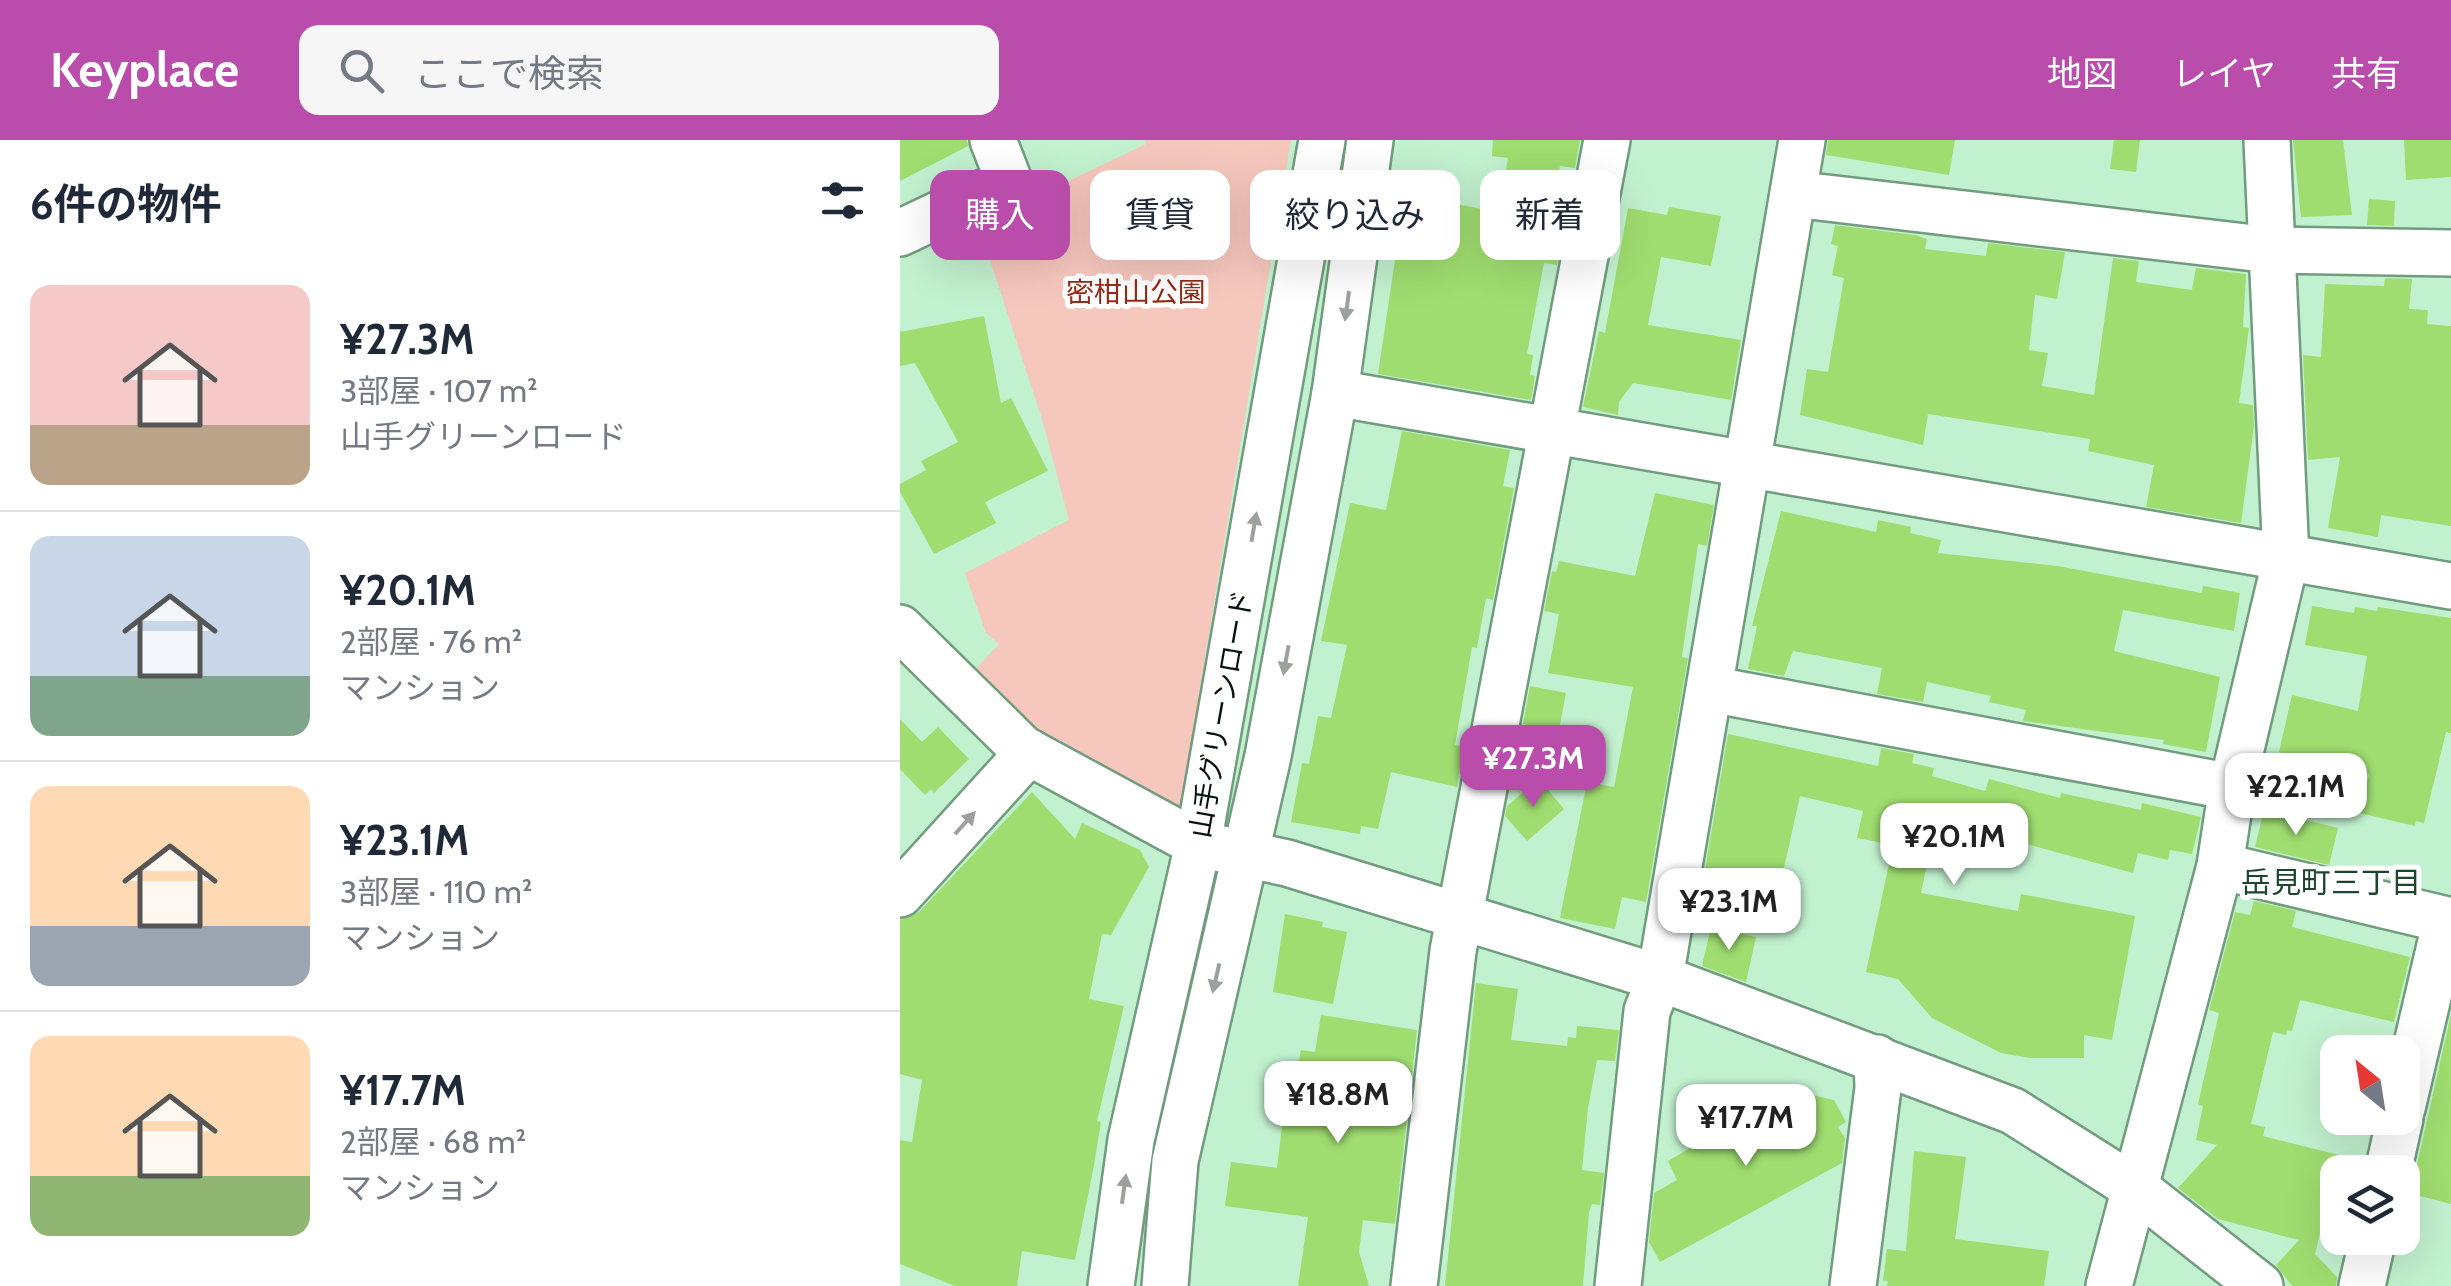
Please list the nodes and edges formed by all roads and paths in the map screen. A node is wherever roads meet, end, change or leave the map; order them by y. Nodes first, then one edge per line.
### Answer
1 (993, 140) edge
2 (1322, 140) edge
3 (1370, 140) edge
4 (1607, 140) edge
5 (1802, 140) edge
6 (2267, 140) edge
7 (1793, 194) junction
8 (900, 233) edge
9 (2270, 250) junction
10 (2451, 253) edge
11 (1335, 393) junction
12 (1553, 431) junction
13 (1747, 464) junction
14 (2286, 558) junction
15 (2451, 586) edge
16 (900, 628) edge
17 (1710, 689) junction
18 (1029, 752) junction
19 (2232, 787) junction
20 (1198, 844) junction
21 (1244, 853) junction
22 (2220, 866) junction
23 (900, 894) edge
24 (1462, 920) junction
25 (2448, 920) edge
26 (1660, 978) junction
27 (2420, 1035) edge
28 (1876, 1058) junction
29 (2138, 1190) junction
30 (2369, 1255) edge
31 (1112, 1286) edge
32 (1165, 1286) edge
33 (1414, 1286) edge
34 (1618, 1286) edge
35 (1853, 1286) edge
36 (2109, 1286) edge
37 (2260, 1286) edge
38 (2362, 1286) edge

1 - 8 street
20 -> 2 street, 山手グリーンロード
3 -> 11 street, 山手グリーンロード
4 - 12 street
5 - 7 street
6 - 9 street
7 - 9 street
7 - 13 street
9 - 10 street
9 - 14 street
11 - 12 street
11 -> 21 street, 山手グリーンロード
12 - 13 street
12 - 24 street
13 - 14 street
13 - 17 street
14 - 15 street
14 - 19 street
16 - 18 street
17 - 19 street
17 - 26 street
18 - 20 street
23 -> 18 street
19 - 22 street
20 - 21 street
31 -> 20 street, 山手グリーンロード
21 - 24 street
21 -> 32 street, 山手グリーンロード
22 - 25 street
22 - 29 street
24 - 26 street
24 - 33 street
25 - 27 street
26 - 28 street
26 - 34 street
28 - 29 street
28 - 35 street
29 - 36 street
29 - 37 street
30 - 38 street

